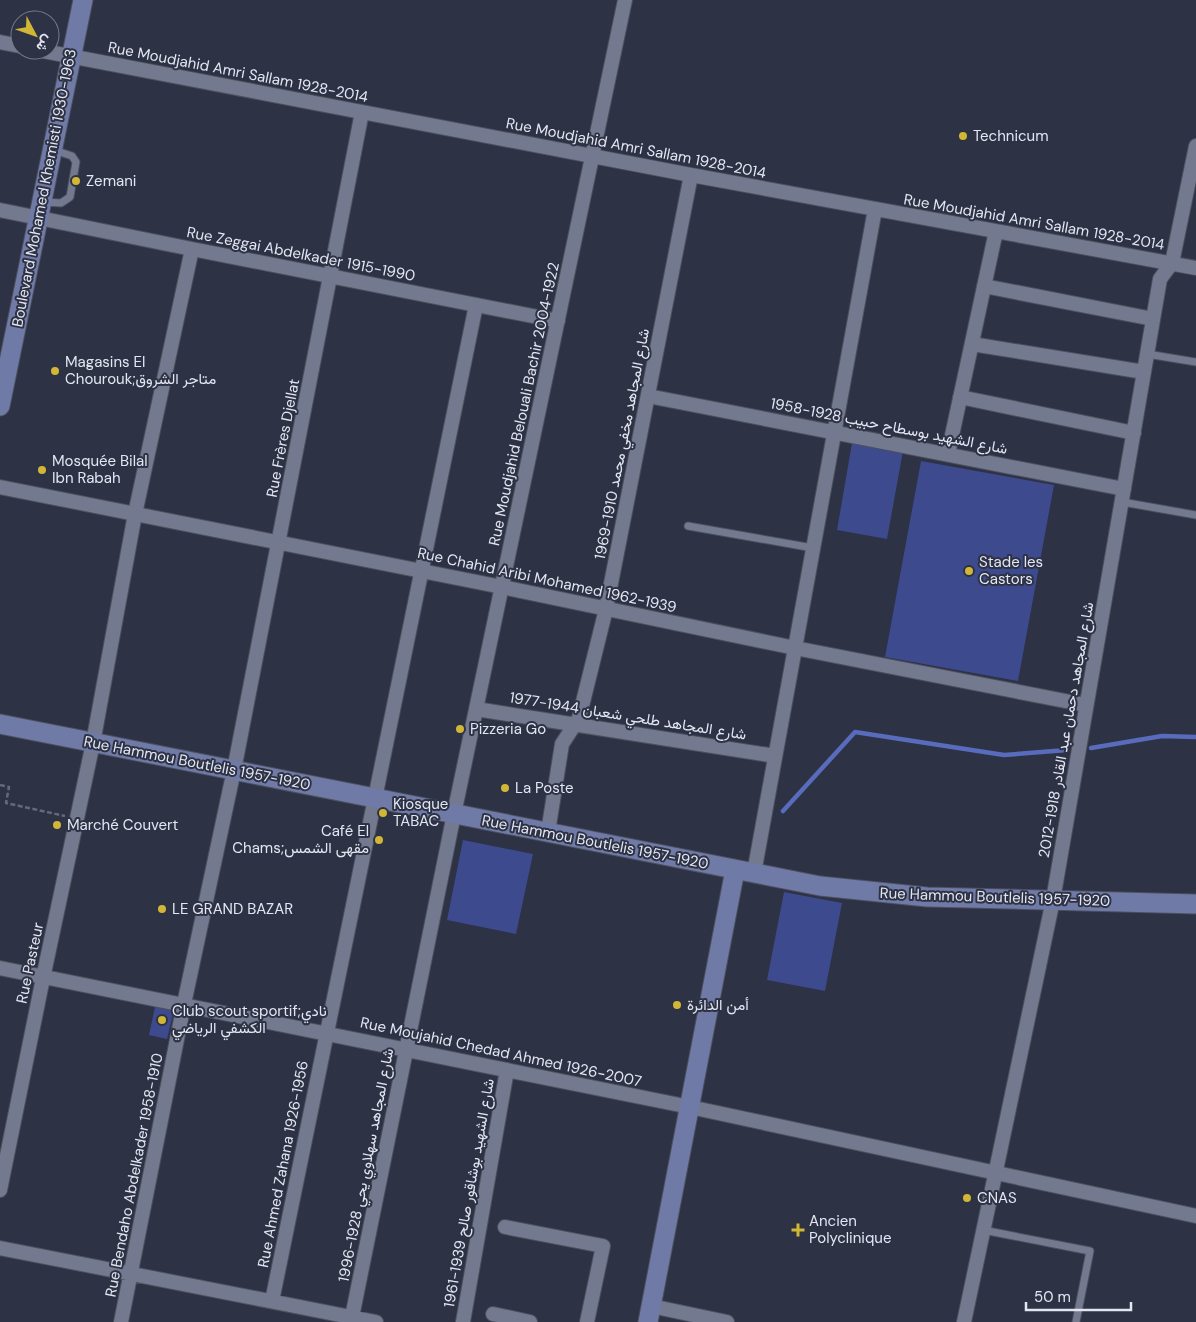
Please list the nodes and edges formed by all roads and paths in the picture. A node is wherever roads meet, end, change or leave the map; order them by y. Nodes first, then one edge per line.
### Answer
1 (83, 0) edge
2 (625, 0) edge
3 (60, 54) edge
4 (71, 56) junction
5 (362, 112) junction
6 (1196, 146) edge
7 (52, 149) junction
8 (592, 156) junction
9 (691, 175) junction
10 (875, 209) junction
11 (0, 210) edge
12 (40, 210) junction
13 (996, 231) junction
14 (192, 250) junction
15 (1172, 264) junction
16 (1196, 268) edge
17 (331, 277) junction
18 (984, 286) junction
19 (476, 305) junction
20 (1154, 319) junction
21 (558, 321) junction
22 (972, 344) junction
23 (1148, 354) junction
24 (1196, 362) edge
25 (1144, 372) junction
26 (648, 396) junction
27 (960, 397) junction
28 (0, 406) edge
29 (834, 432) junction
30 (1134, 433) junction
31 (948, 454) junction
32 (0, 487) edge
33 (1123, 495) junction
34 (136, 514) junction
35 (1196, 515) edge
36 (688, 526) dead end
37 (279, 542) junction
38 (813, 548) junction
39 (421, 570) junction
40 (502, 587) junction
41 (606, 609) junction
42 (795, 648) junction
43 (1086, 706) junction
44 (476, 709) junction
45 (0, 724) edge
46 (575, 725) junction
47 (93, 743) junction
48 (775, 756) junction
49 (234, 770) junction
50 (0, 785) edge
51 (374, 798) junction
52 (454, 814) junction
53 (77, 818) junction
54 (548, 832) junction
55 (744, 871) junction
56 (1052, 900) junction
57 (1196, 904) edge
58 (0, 968) edge
59 (43, 978) junction
60 (184, 1004) junction
61 (326, 1033) junction
62 (405, 1049) junction
63 (506, 1070) junction
64 (690, 1107) junction
65 (995, 1172) junction
66 (0, 1190) edge
67 (1196, 1216) edge
68 (505, 1227) dead end
69 (983, 1230) junction
70 (0, 1248) edge
71 (131, 1273) junction
72 (272, 1301) junction
73 (493, 1314) dead end
74 (650, 1314) edge
75 (352, 1317) junction
76 (121, 1322) edge
77 (376, 1322) edge
78 (463, 1322) edge
79 (530, 1322) edge
80 (587, 1322) edge
81 (728, 1322) edge
82 (964, 1322) edge
83 (1076, 1322) edge

1 - 4 main road, Boulevard Mohamed Khemisti 1930-1963
2 - 8 street, Rue Moudjahid Belouali Bachir 2004-1922
3 - 4 street, Rue Moudjahid Amri Sallam 1928-2014
4 - 5 street, Rue Moudjahid Amri Sallam 1928-2014
4 - 7 main road, Boulevard Mohamed Khemisti 1930-1963
5 - 8 street, Rue Moudjahid Amri Sallam 1928-2014
5 - 17 street, Rue Frères Djellat
6 - 15 street, شارع المجاهد دحمان عبد القادر 1918-2012
7 - 12 main road, Boulevard Mohamed Khemisti 1930-1963
7 - 12 lane
8 - 9 street, Rue Moudjahid Amri Sallam 1928-2014
8 - 21 street, Rue Moudjahid Belouali Bachir 2004-1922
9 - 10 street, Rue Moudjahid Amri Sallam 1928-2014
9 - 26 street, شارع المجاهد مخفي محمد 1910-1969
10 - 13 street, Rue Moudjahid Amri Sallam 1928-2014
10 - 29 street
11 - 12 street, Rue Zeggai Abdelkader 1915-1990
12 - 14 street, Rue Zeggai Abdelkader 1915-1990
12 - 28 main road, Boulevard Mohamed Khemisti 1930-1963
13 - 15 street, Rue Moudjahid Amri Sallam 1928-2014
13 - 18 street
14 - 17 street, Rue Zeggai Abdelkader 1915-1990
14 - 34 street, Rue Pasteur
15 - 16 street, Rue Moudjahid Amri Sallam 1928-2014
15 - 20 street, شارع المجاهد دحمان عبد القادر 1918-2012
17 - 19 street, Rue Zeggai Abdelkader 1915-1990
17 - 37 street, Rue Frères Djellat
18 - 20 street
18 - 22 street
19 - 21 street, Rue Zeggai Abdelkader 1915-1990
19 - 39 street, Rue Ahmed Zahana 1926-1956
20 - 23 street, شارع المجاهد دحمان عبد القادر 1918-2012
21 - 40 street, Rue Moudjahid Belouali Bachir 2004-1922
22 - 25 street
22 - 27 street
23 - 24 lane
23 - 25 street, شارع المجاهد دحمان عبد القادر 1918-2012
25 - 30 street, شارع المجاهد دحمان عبد القادر 1918-2012
26 - 29 street, شارع الشهيد بوسطاح حبيب 1928-1958
26 - 41 street, شارع المجاهد مخفي محمد 1910-1969
27 - 30 street
27 - 31 street
29 - 31 street, شارع الشهيد بوسطاح حبيب 1928-1958
29 - 38 street
30 - 33 street, شارع المجاهد دحمان عبد القادر 1918-2012
31 - 33 street, شارع الشهيد بوسطاح حبيب 1928-1958
32 - 34 street, Rue Chahid Aribi Mohamed 1962-1939
33 - 35 lane
33 - 43 street, شارع المجاهد دحمان عبد القادر 1918-2012
34 - 37 street, Rue Chahid Aribi Mohamed 1962-1939
34 - 47 street, Rue Pasteur
36 - 38 lane
37 - 39 street, Rue Chahid Aribi Mohamed 1962-1939
37 - 49 street, Rue Frères Djellat
38 - 42 street
39 - 40 street, Rue Chahid Aribi Mohamed 1962-1939
39 - 51 street, Rue Ahmed Zahana 1926-1956
40 - 41 street, Rue Chahid Aribi Mohamed 1962-1939
40 - 44 street, Rue Moudjahid Belouali Bachir 2004-1922
41 - 42 street, Rue Chahid Aribi Mohamed 1962-1939
41 - 46 street, شارع المجاهد مخفي محمد 1910-1969
42 - 43 street, Rue Chahid Aribi Mohamed 1962-1939
42 - 48 street
43 - 56 street, شارع المجاهد دحمان عبد القادر 1918-2012
44 - 46 street, شارع المجاهد طلحي شعبان 1944-1977
44 - 52 street, Rue Moudjahid Belouali Bachir 2004-1922
45 - 47 main road, Rue Hammou Boutlelis 1957-1920
46 - 48 street, شارع المجاهد طلحي شعبان 1944-1977
46 - 54 street, شارع المجاهد مخفي محمد 1910-1969
47 - 49 main road, Rue Hammou Boutlelis 1957-1920
47 - 53 street, Rue Pasteur
48 - 55 street
49 - 51 main road, Rue Hammou Boutlelis 1957-1920
49 - 60 street, Rue Bendaho Abdelkader 1958-1910
50 - 53 path
51 - 52 main road, Rue Hammou Boutlelis 1957-1920
51 - 61 street, Rue Ahmed Zahana 1926-1956
52 - 54 main road, Rue Hammou Boutlelis 1957-1920
52 - 62 street, شارع المجاهد سهلاوي يحي 1928-1996
53 - 59 street, Rue Pasteur
54 - 55 main road, Rue Hammou Boutlelis 1957-1920
55 - 56 main road, Rue Hammou Boutlelis 1957-1920
55 - 64 main road
56 - 57 main road, Rue Hammou Boutlelis 1957-1920
56 - 65 street, شارع المجاهد دحمان عبد القادر 1918-2012
58 - 59 street, Rue Moujahid Chedad Ahmed 1926-2007
59 - 60 street, Rue Moujahid Chedad Ahmed 1926-2007
59 - 66 street, Rue Pasteur
60 - 61 street, Rue Moujahid Chedad Ahmed 1926-2007
60 - 71 street, Rue Bendaho Abdelkader 1958-1910
61 - 62 street, Rue Moujahid Chedad Ahmed 1926-2007
61 - 72 street, Rue Ahmed Zahana 1926-1956
62 - 63 street, Rue Moujahid Chedad Ahmed 1926-2007
62 - 75 street, شارع المجاهد سهلاوي يحي 1928-1996
63 - 64 street, Rue Moujahid Chedad Ahmed 1926-2007
63 - 78 street, شارع الشهيد بوشاقور صالح 1939-1961
64 - 65 street, Rue Moujahid Chedad Ahmed 1926-2007
64 - 74 main road
65 - 67 street, Rue Moujahid Chedad Ahmed 1926-2007
65 - 69 street, شارع المجاهد دحمان عبد القادر 1918-2012
68 - 80 street
69 - 82 street, شارع المجاهد دحمان عبد القادر 1918-2012
69 - 83 lane
70 - 71 street
71 - 72 street
71 - 76 street, Rue Bendaho Abdelkader 1958-1910
72 - 75 street
73 - 79 street
74 - 81 street
75 - 77 street

